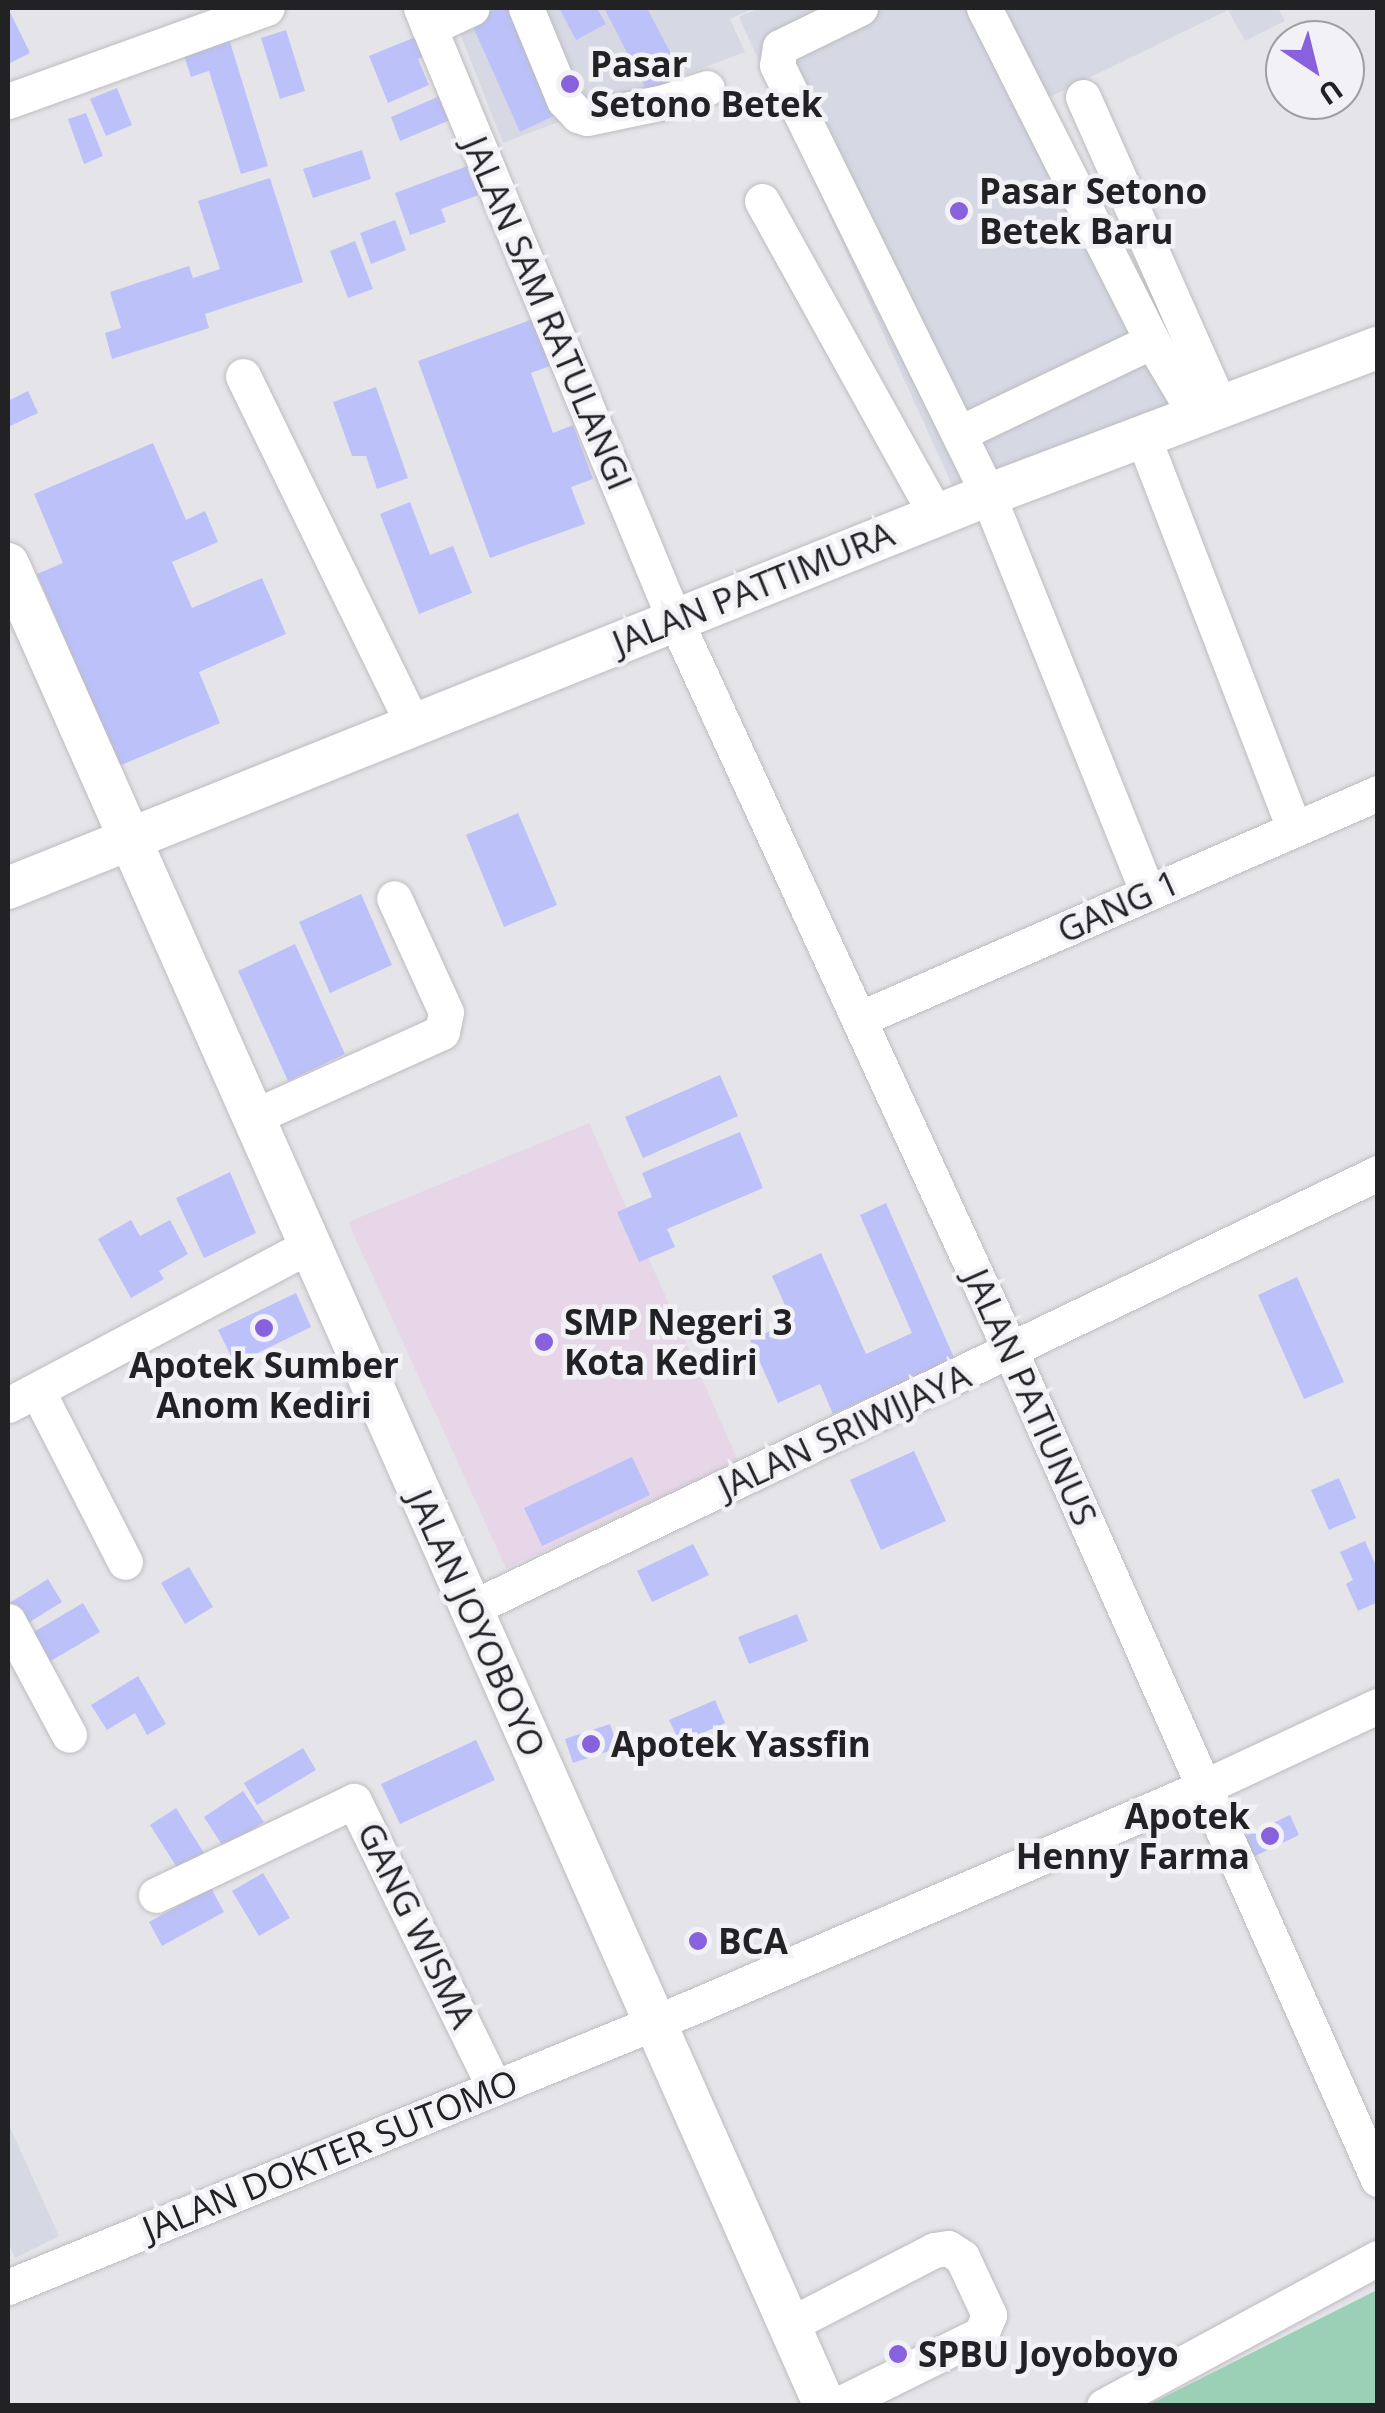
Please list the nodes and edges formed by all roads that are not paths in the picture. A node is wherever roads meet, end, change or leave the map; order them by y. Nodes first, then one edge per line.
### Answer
1 (267, 8) edge
2 (472, 8) edge
3 (526, 8) edge
4 (860, 8) edge
5 (984, 8) edge
6 (425, 18) edge
7 (707, 88) dead end
8 (1084, 97) dead end
9 (8, 101) edge
10 (762, 201) dead end
11 (1152, 341) junction
12 (1378, 348) edge
13 (242, 376) dead end
14 (1209, 413) junction
15 (960, 433) junction
16 (1144, 437) junction
17 (988, 495) junction
18 (936, 515) junction
19 (8, 564) edge
20 (675, 618) junction
21 (412, 724) junction
22 (1378, 793) edge
23 (1294, 828) junction
24 (132, 839) junction
25 (8, 888) edge
26 (1148, 893) junction
27 (394, 898) dead end
28 (859, 1019) junction
29 (251, 1118) junction
30 (1378, 1173) edge
31 (308, 1246) junction
32 (1010, 1350) junction
33 (22, 1397) edge
34 (124, 1562) dead end
35 (472, 1608) junction
36 (8, 1621) edge
37 (1378, 1706) edge
38 (70, 1734) dead end
39 (1204, 1787) junction
40 (156, 1895) dead end
41 (652, 2023) junction
42 (494, 2087) junction
43 (1378, 2179) edge
44 (1378, 2258) edge
45 (8, 2287) edge
46 (789, 2325) junction
47 (824, 2406) edge
48 (835, 2406) edge
49 (1104, 2406) edge

1 - 9 street
2 - 6 street
3 - 7 street
4 - 15 street
5 - 11 street
6 - 20 street, JALAN SAM RATULANGI
8 - 14 street
10 - 18 street
11 - 14 street
11 - 15 street
12 - 14 main road, JALAN PATTIMURA
13 - 21 street
14 - 16 main road, JALAN PATTIMURA
15 - 17 street
16 - 17 main road, JALAN PATTIMURA
16 - 23 street
17 - 18 main road, JALAN PATTIMURA
17 - 26 street
18 - 20 main road, JALAN PATTIMURA
19 - 24 main road, JALAN JOYOBOYO
20 - 21 main road, JALAN PATTIMURA
20 - 28 street, JALAN PATIUNUS
21 - 24 main road, JALAN PATTIMURA
22 - 23 street, GANG 1
23 - 26 street, GANG 1
24 - 25 main road, JALAN PATTIMURA
24 - 29 main road, JALAN JOYOBOYO
26 - 28 street, GANG 1
27 - 29 street
28 - 32 street, JALAN PATIUNUS
29 - 31 main road, JALAN JOYOBOYO
30 - 32 street, JALAN SRIWIJAYA
31 - 33 street
31 - 35 main road, JALAN JOYOBOYO
32 - 35 street, JALAN SRIWIJAYA
32 - 39 street, JALAN PATIUNUS
33 - 34 street
35 - 41 main road, JALAN JOYOBOYO
36 - 38 street
37 - 39 street, JALAN DOKTER SUTOMO
39 - 41 street, JALAN DOKTER SUTOMO
39 - 43 street, JALAN PATIUNUS
40 - 42 street, GANG WISMA
41 - 42 street, JALAN DOKTER SUTOMO
41 - 46 main road, JALAN JOYOBOYO
42 - 45 street, JALAN DOKTER SUTOMO
44 - 49 street
46 - 47 main road, JALAN JOYOBOYO
46 - 48 street

